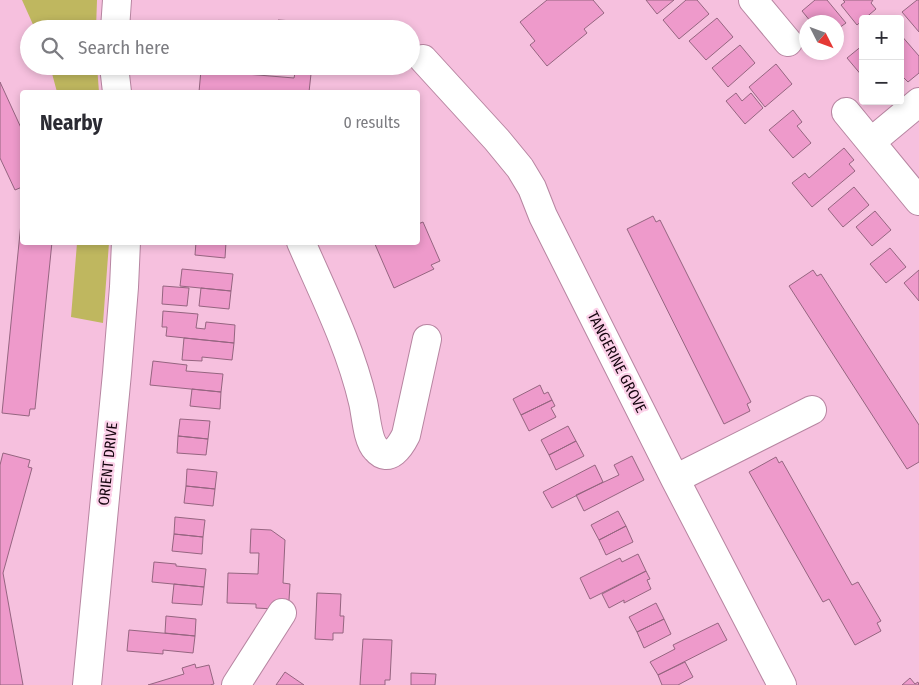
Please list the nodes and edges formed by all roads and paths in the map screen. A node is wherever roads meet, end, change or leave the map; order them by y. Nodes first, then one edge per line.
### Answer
1 (117, 0) edge
2 (759, 2) edge
3 (116, 20) edge
4 (788, 42) dead end
5 (423, 59) dead end
6 (115, 75) edge
7 (117, 90) edge
8 (919, 102) edge
9 (846, 112) dead end
10 (871, 142) junction
11 (919, 201) edge
12 (126, 245) edge
13 (302, 245) edge
14 (427, 339) dead end
15 (812, 410) dead end
16 (675, 479) junction
17 (282, 613) dead end
18 (86, 685) edge
19 (236, 685) edge
20 (782, 685) edge

1 - 3 street
2 - 4 street
5 - 16 street, TANGERINE GROVE
6 - 7 street
8 - 10 street
9 - 10 street
10 - 11 street
12 - 18 street, ORIENT DRIVE
13 - 14 street
15 - 16 street
16 - 20 street, TANGERINE GROVE
17 - 19 street

